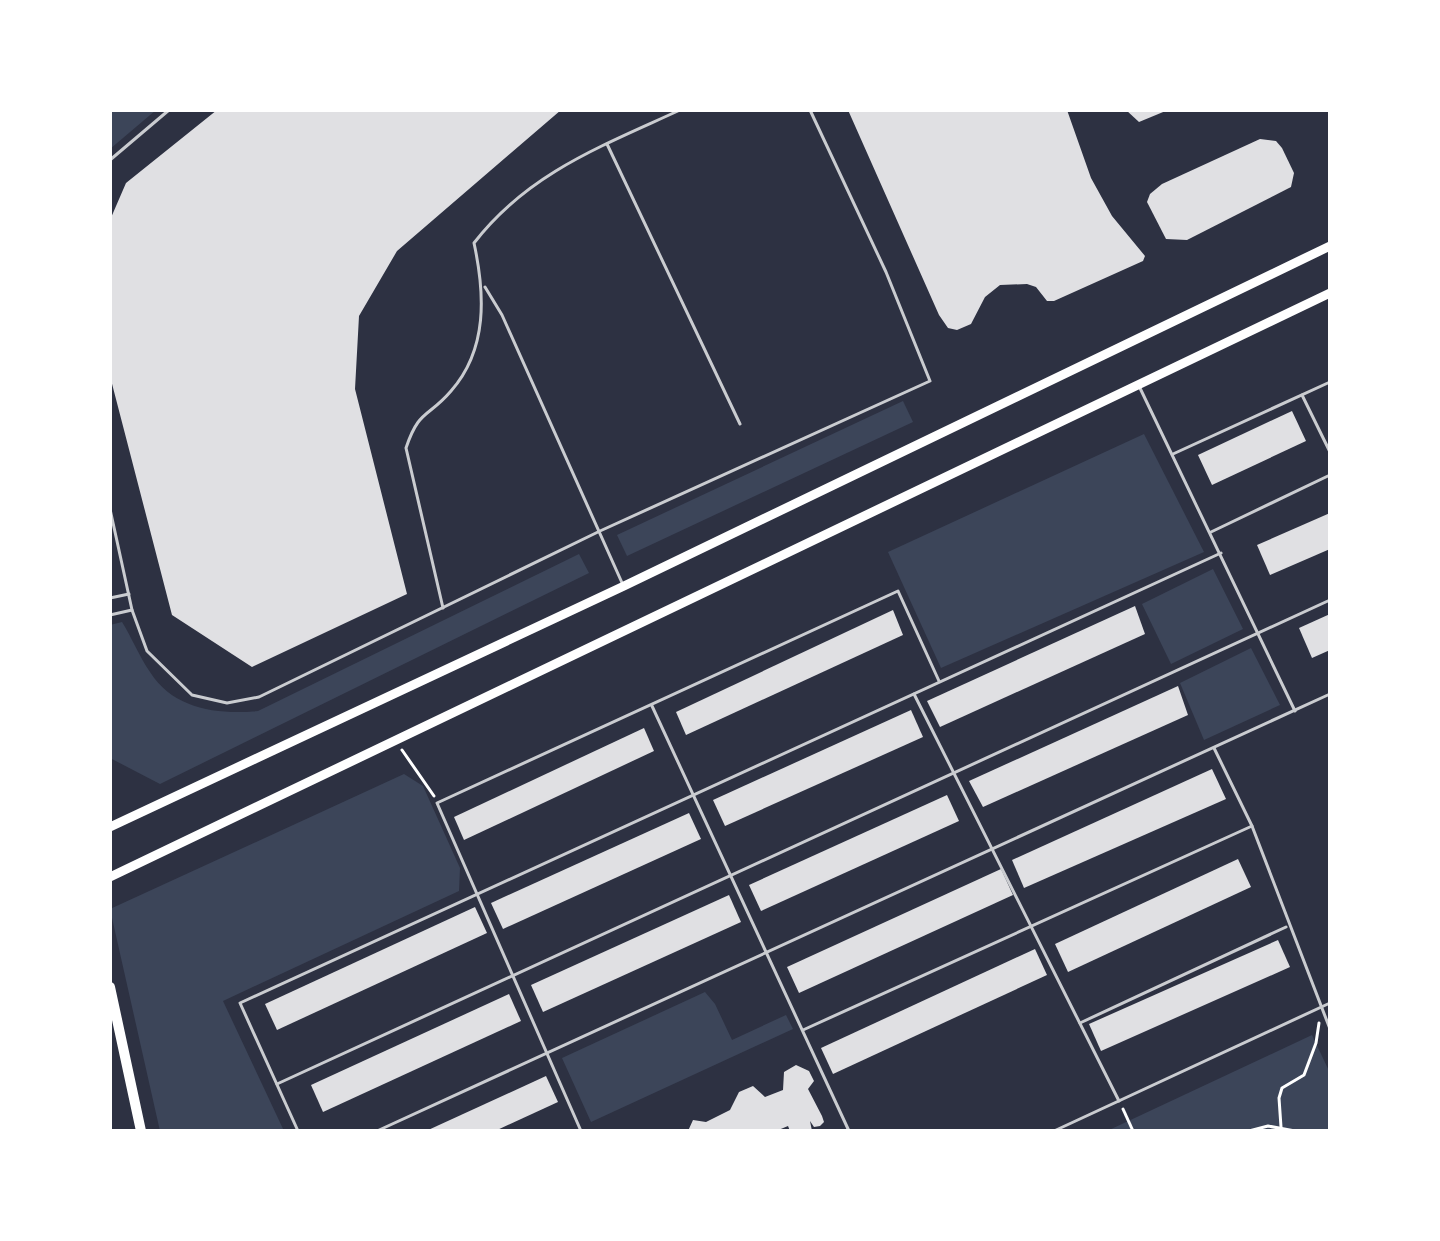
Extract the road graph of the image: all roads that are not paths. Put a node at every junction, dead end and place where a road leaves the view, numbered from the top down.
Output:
1 (169, 110) edge
2 (680, 110) edge
3 (810, 110) edge
4 (607, 144) junction
5 (110, 160) edge
6 (1330, 246) edge
7 (483, 284) junction
8 (1330, 293) edge
9 (1330, 382) edge
10 (1139, 385) junction
11 (1302, 395) junction
12 (740, 424) dead end
13 (1330, 452) edge
14 (1173, 454) junction
15 (1330, 475) edge
16 (110, 509) edge
17 (600, 531) junction
18 (1211, 532) junction
19 (1221, 553) junction
20 (624, 586) junction
21 (129, 594) junction
22 (110, 598) edge
23 (1330, 600) edge
24 (443, 608) junction
25 (132, 610) junction
26 (110, 615) edge
27 (1259, 633) junction
28 (940, 682) junction
29 (914, 694) junction
30 (1330, 694) edge
31 (652, 706) junction
32 (1295, 711) junction
33 (1214, 748) junction
34 (954, 774) junction
35 (694, 795) junction
36 (1252, 826) junction
37 (110, 827) edge
38 (992, 849) junction
39 (110, 877) edge
40 (731, 877) junction
41 (477, 895) junction
42 (1031, 926) junction
43 (1288, 926) junction
44 (767, 953) junction
45 (513, 977) junction
46 (110, 987) edge
47 (1330, 1003) edge
48 (1320, 1008) junction
49 (1080, 1023) junction
50 (1330, 1029) edge
51 (803, 1030) junction
52 (547, 1054) junction
53 (277, 1084) junction
54 (1119, 1101) junction
55 (141, 1131) edge
56 (298, 1131) edge
57 (377, 1131) edge
58 (581, 1131) edge
59 (849, 1131) edge
60 (1054, 1131) edge

1 - 5 lane
2 - 4 lane
3 - 17 lane
4 - 7 lane
4 - 12 lane
6 - 20 main road
7 - 17 lane
7 - 24 lane
8 - 10 main road
9 - 11 lane
10 - 14 lane
10 - 39 main road
11 - 13 lane
11 - 14 lane
14 - 18 lane
15 - 18 lane
16 - 21 lane
17 - 20 lane
17 - 24 lane
18 - 19 lane
19 - 27 lane
19 - 28 lane
20 - 37 main road
21 - 22 lane
21 - 25 lane
23 - 27 lane
24 - 25 lane
25 - 26 lane
27 - 32 lane
27 - 34 lane
28 - 29 lane
28 - 31 lane
29 - 34 lane
29 - 35 lane
30 - 32 lane
31 - 35 lane
31 - 41 lane
32 - 33 lane
33 - 36 lane
33 - 38 lane
34 - 38 lane
34 - 40 lane
35 - 40 lane
35 - 41 lane
36 - 42 lane
36 - 43 lane
38 - 42 lane
38 - 44 lane
40 - 44 lane
40 - 45 lane
41 - 45 lane
41 - 53 lane
42 - 49 lane
42 - 51 lane
43 - 48 lane
43 - 49 lane
44 - 51 lane
44 - 52 lane
45 - 52 lane
45 - 53 lane
46 - 55 highway
47 - 48 lane
48 - 50 lane
48 - 54 lane
49 - 54 lane
51 - 59 lane
52 - 57 lane
52 - 58 lane
53 - 56 lane
54 - 60 lane

